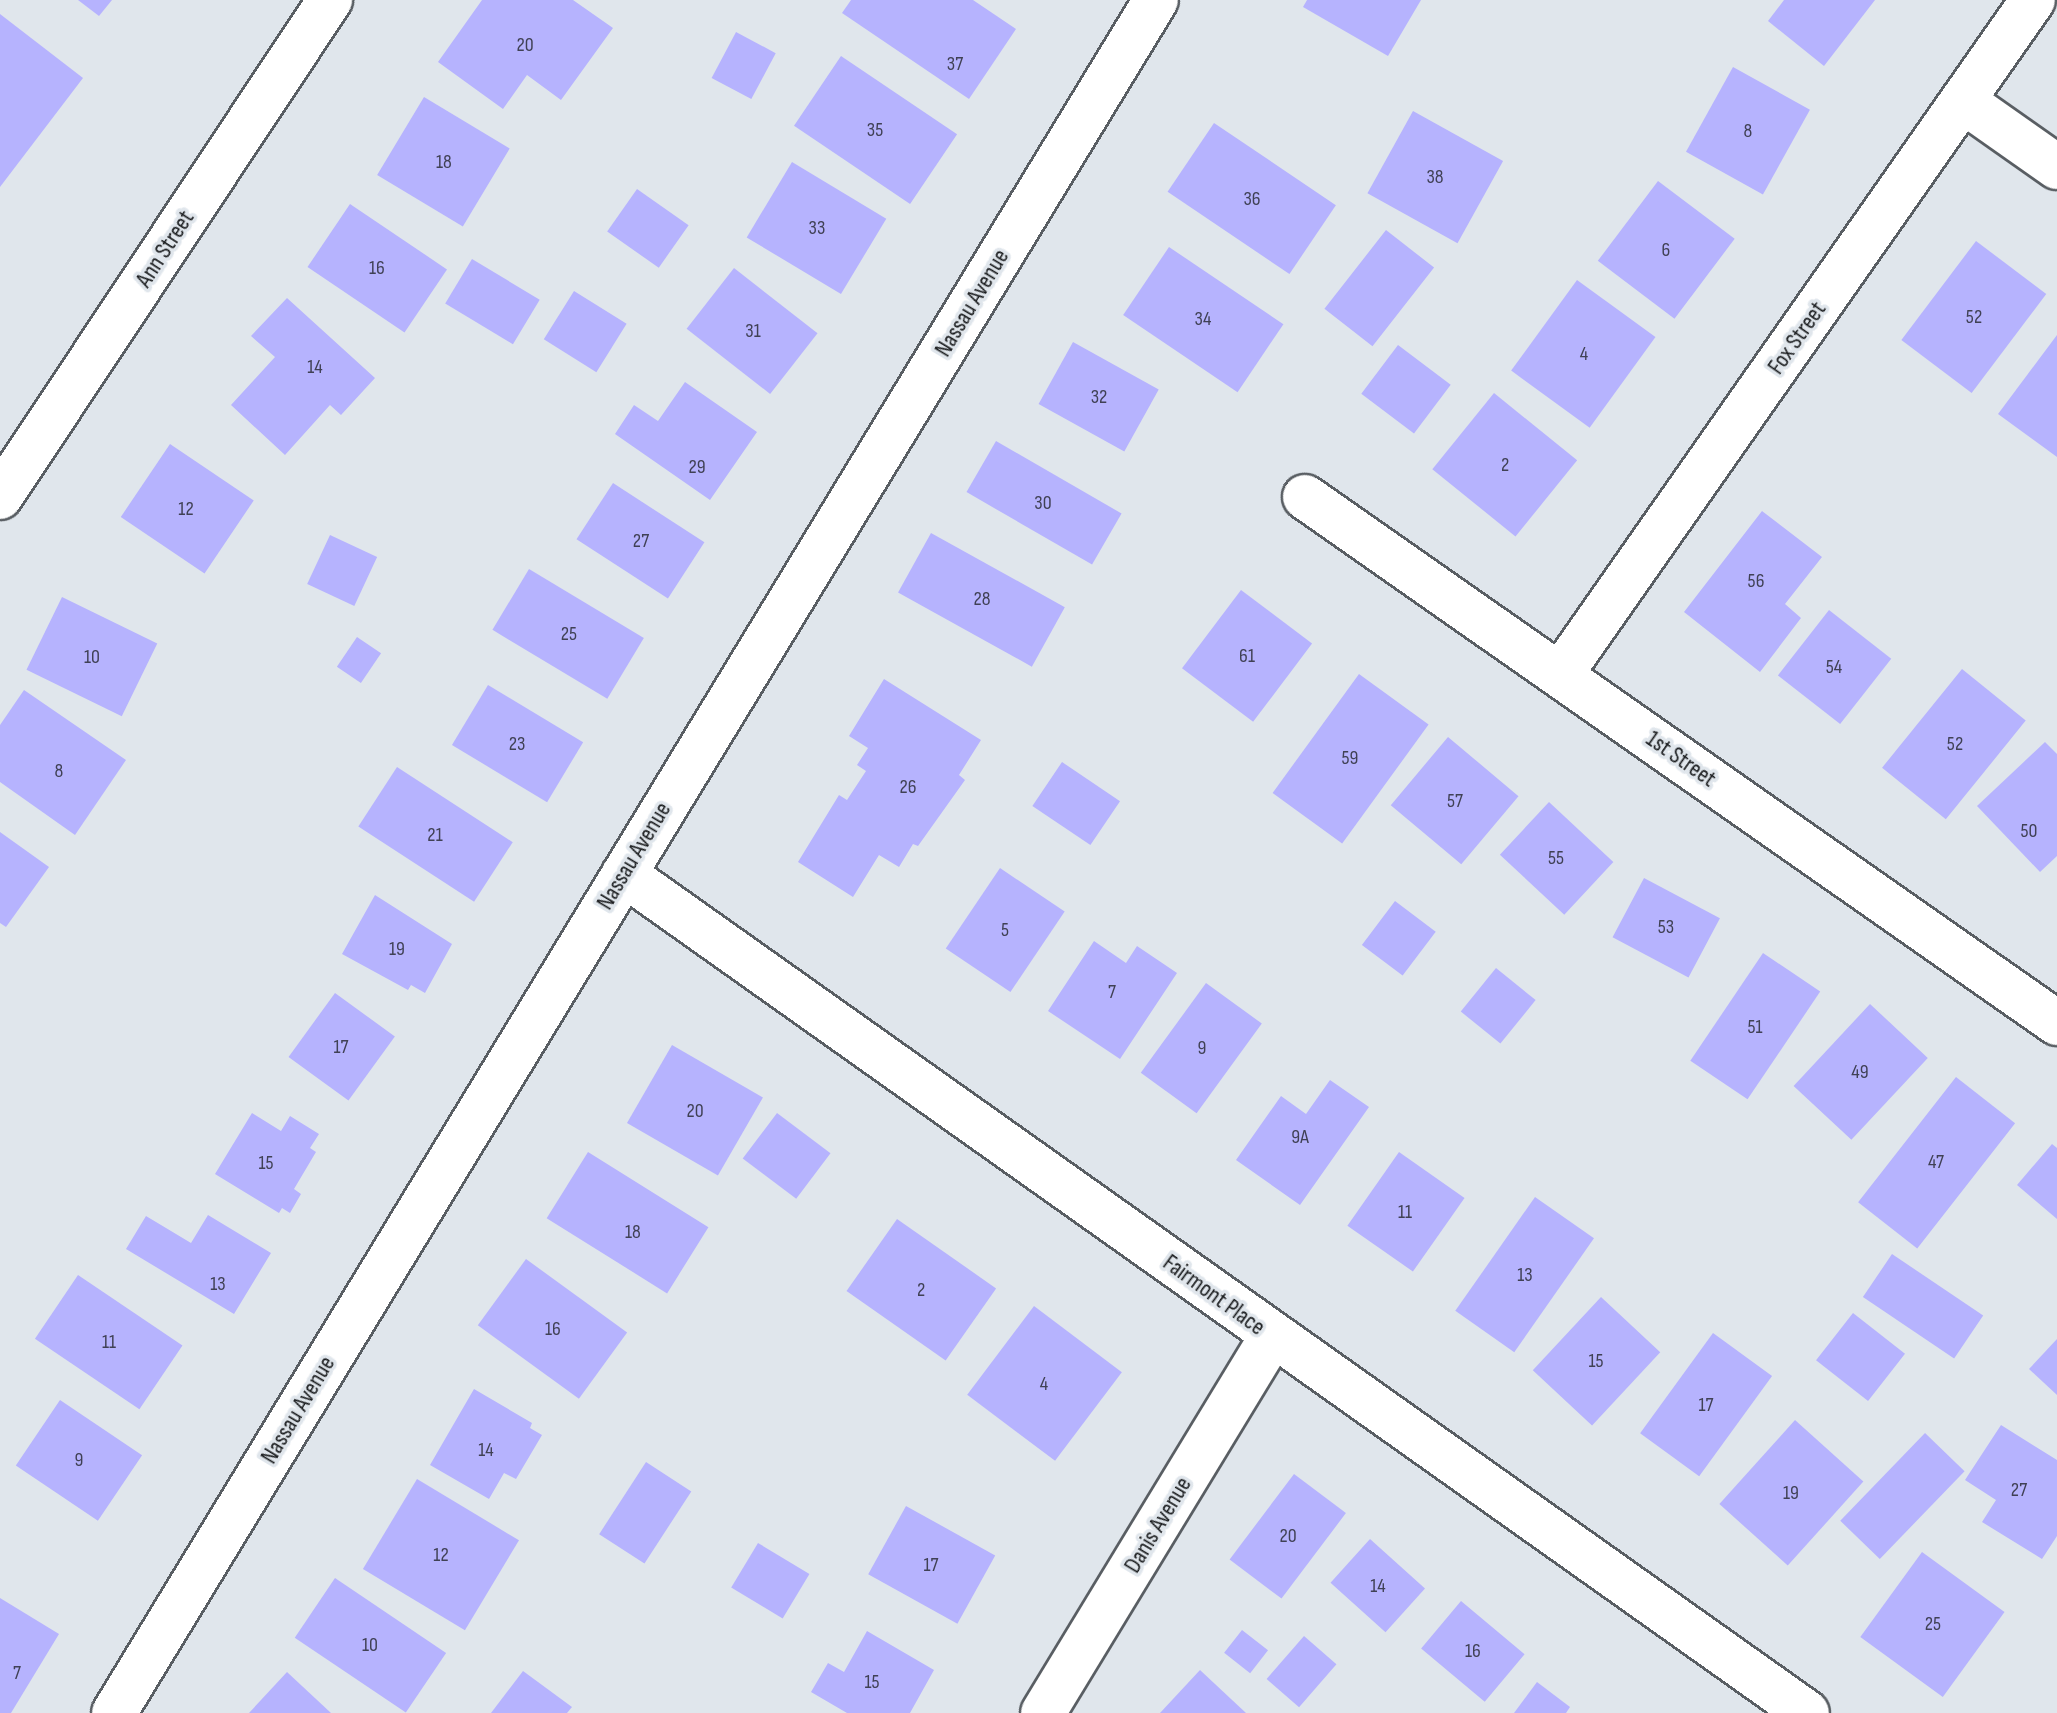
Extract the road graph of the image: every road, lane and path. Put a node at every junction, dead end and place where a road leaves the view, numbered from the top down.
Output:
1 (330, 0) edge
2 (1156, 0) edge
3 (2033, 0) edge
4 (1963, 101) junction
5 (2057, 167) edge
6 (0, 497) edge
7 (1305, 497) dead end
8 (1560, 675) junction
9 (624, 874) junction
10 (2057, 1023) edge
11 (1272, 1337) junction
12 (114, 1713) edge
13 (1043, 1713) edge
14 (1807, 1713) edge

1 - 6 street, Ann Street
2 - 9 street, Nassau Avenue
3 - 4 street, Fox Street
4 - 5 street
4 - 8 street, Fox Street
7 - 8 street, 1st Street
8 - 10 street, 1st Street
9 - 11 street, Fairmont Place
9 - 12 street, Nassau Avenue
11 - 13 street, Danis Avenue
11 - 14 street, Fairmont Place

